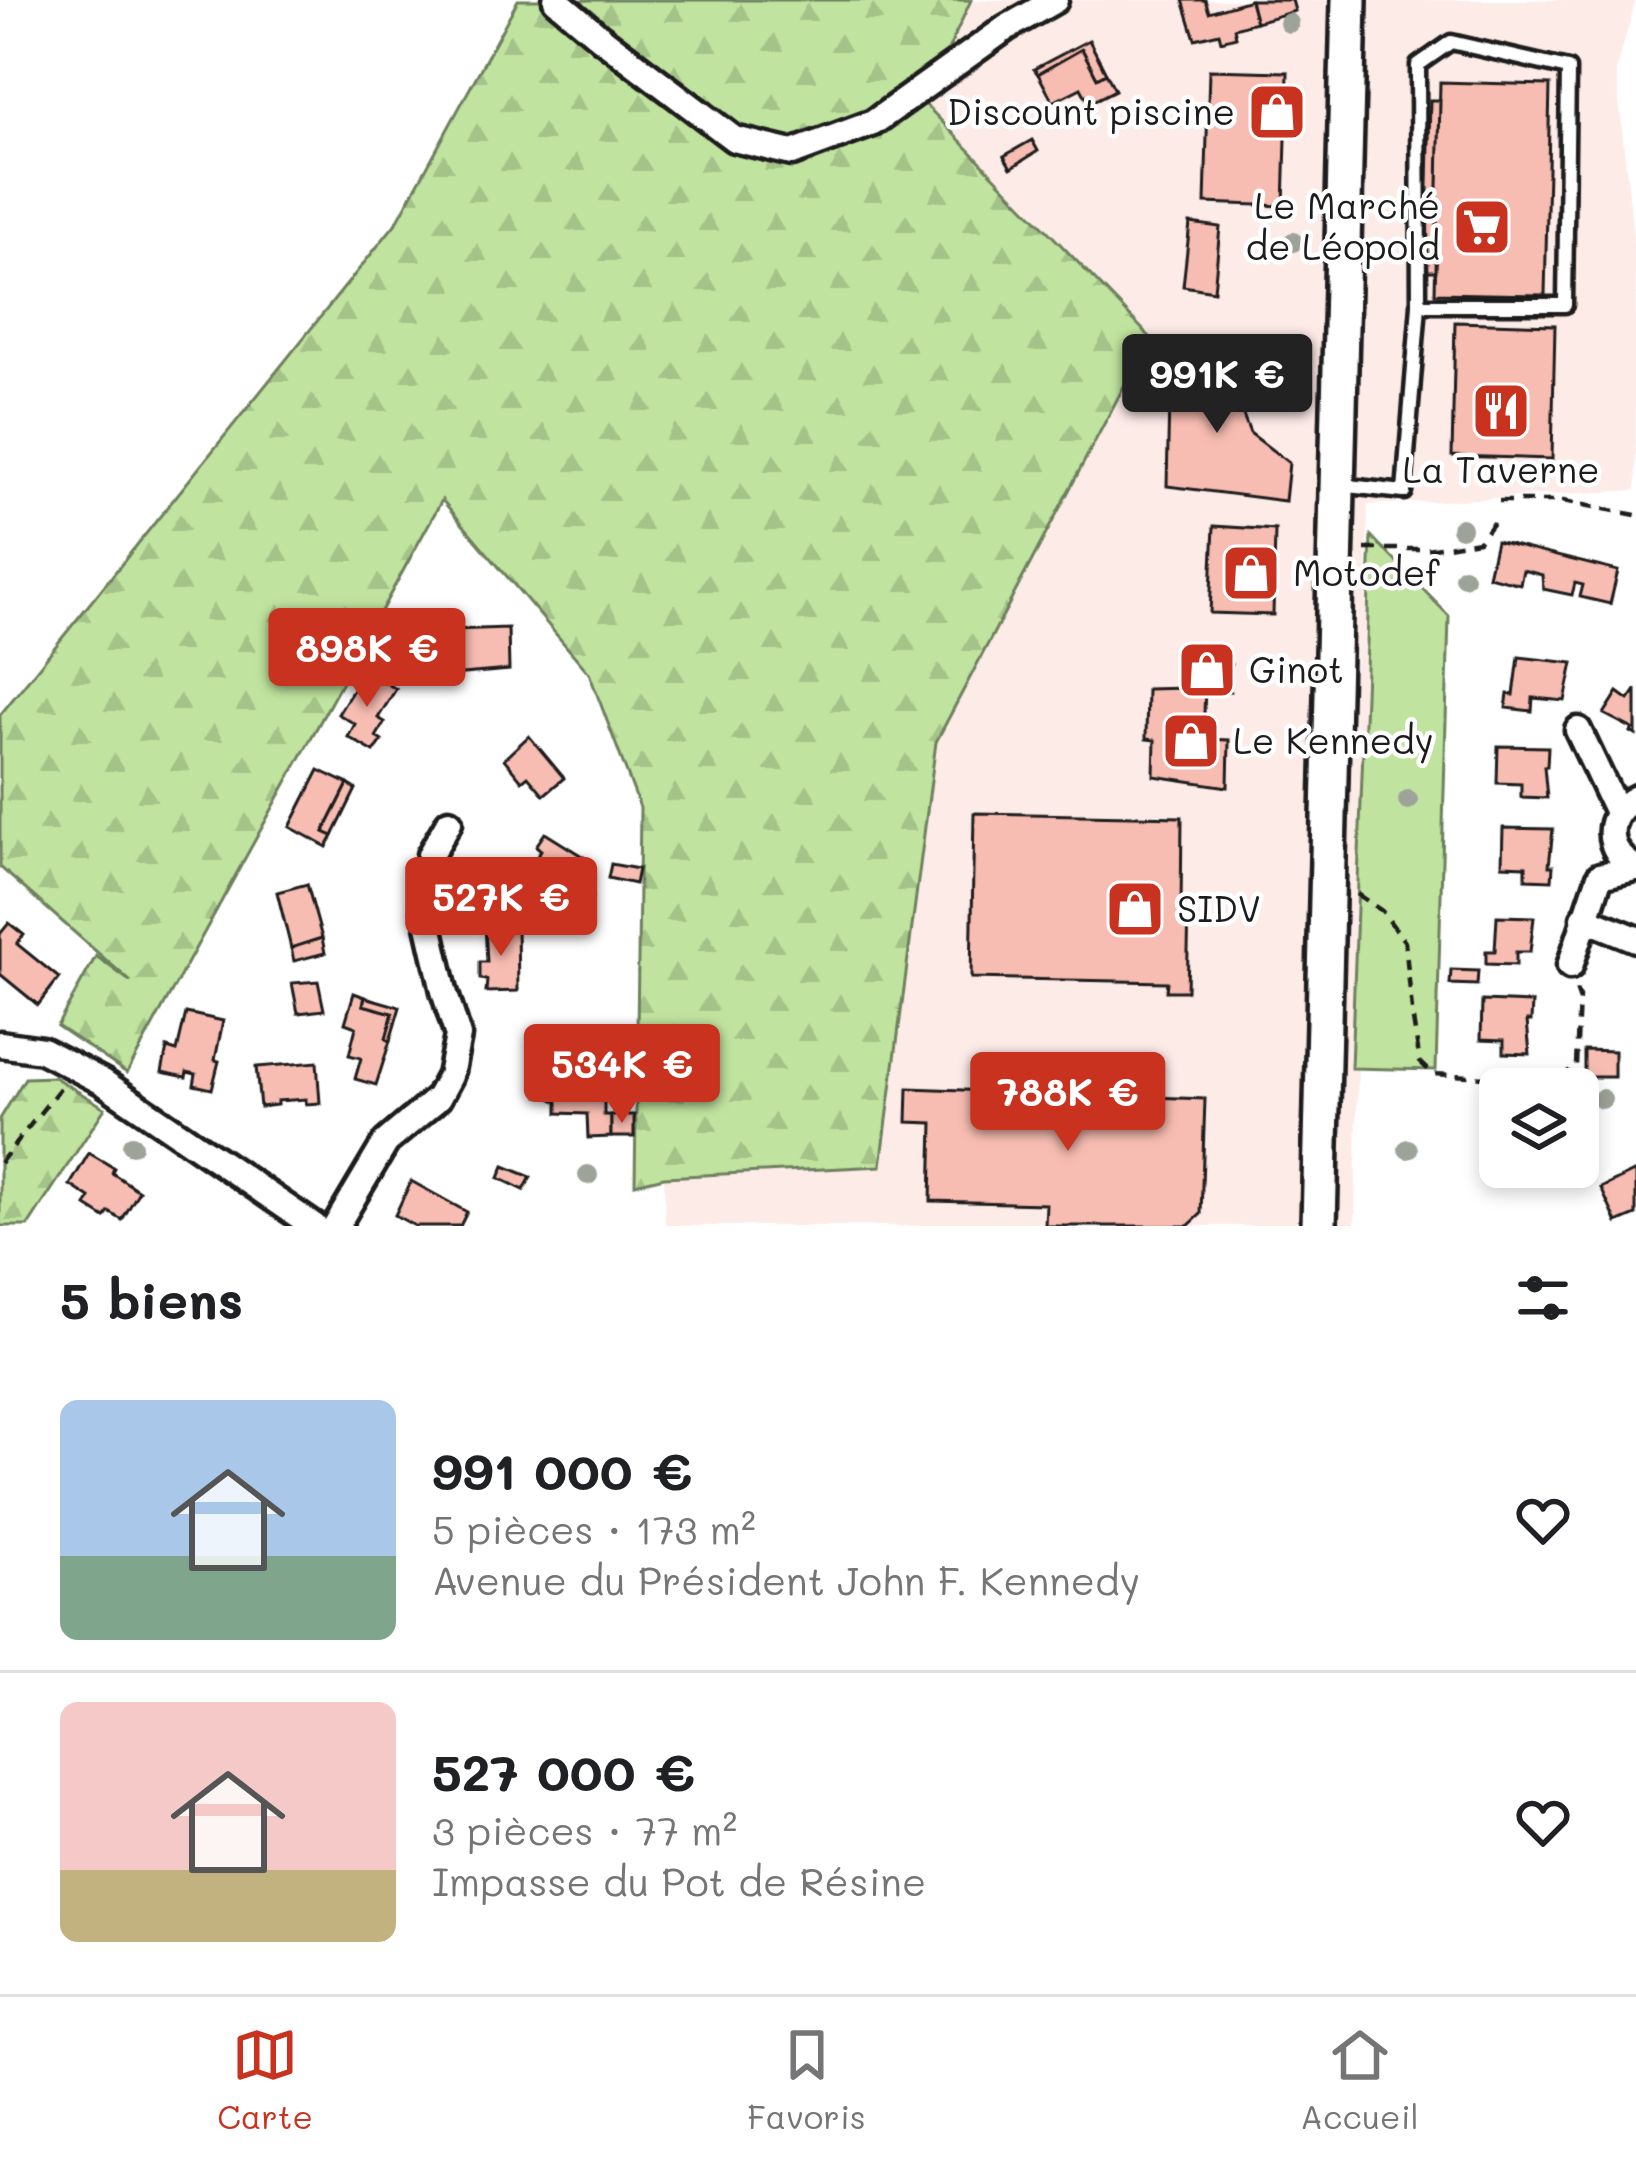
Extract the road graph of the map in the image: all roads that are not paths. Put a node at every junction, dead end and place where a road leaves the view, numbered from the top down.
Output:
1 (556, 0) edge
2 (1055, 0) edge
3 (1349, 0) edge
4 (1419, 305) junction
5 (1338, 485) junction
6 (1578, 730) dead end
7 (1626, 805) edge
8 (449, 822) dead end
9 (1636, 868) edge
10 (1584, 918) junction
11 (1636, 938) edge
12 (1570, 966) road end
13 (0, 1044) edge
14 (314, 1226) edge
15 (336, 1226) edge
16 (1319, 1226) edge

1 - 2 street
3 - 5 main road
4 - 4 lane
4 - 5 lane
5 - 16 main road
6 - 7 street
7 - 9 street
8 - 15 street
9 - 10 street
10 - 11 street
10 - 12 street
13 - 14 street

